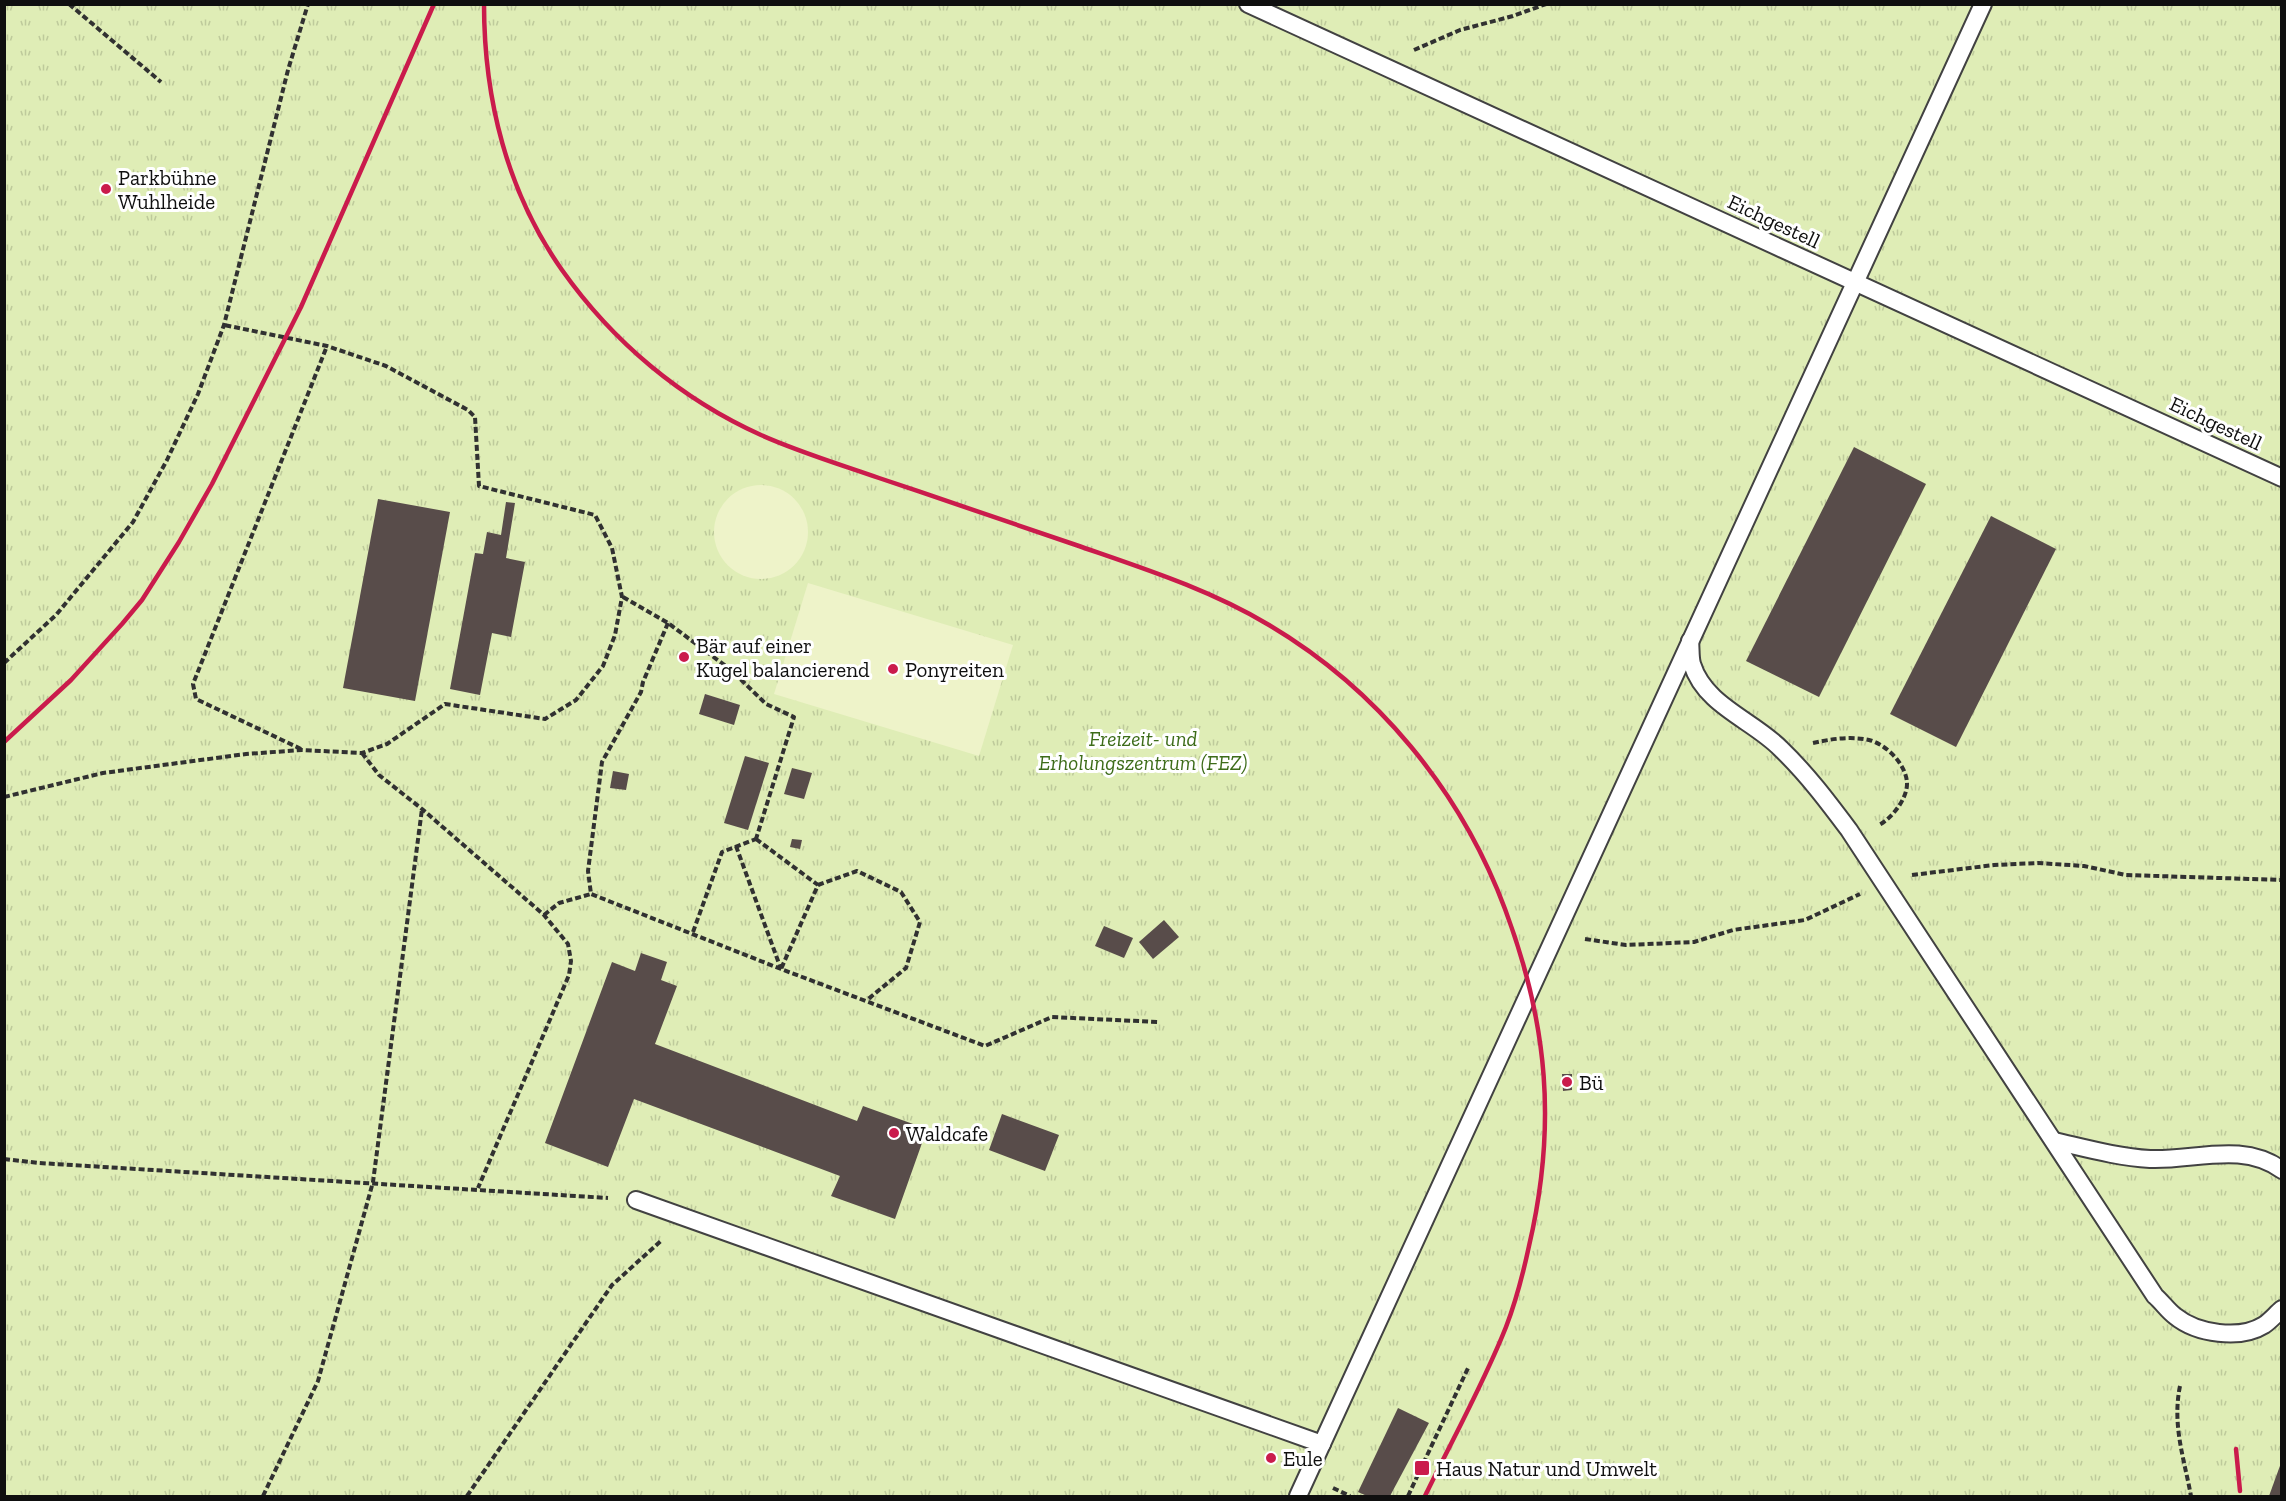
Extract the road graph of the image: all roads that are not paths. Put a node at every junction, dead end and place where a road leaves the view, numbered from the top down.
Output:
1 (1248, 4) edge
2 (1983, 4) edge
3 (1857, 283) junction
4 (2282, 478) edge
5 (1690, 640) junction
6 (2054, 1141) junction
7 (2282, 1170) edge
8 (636, 1200) road end
9 (2282, 1309) edge
10 (1322, 1444) junction
11 (1298, 1497) edge

1 - 3 lane, Eichgestell
2 - 3 lane
3 - 4 lane, Eichgestell
3 - 5 lane
5 - 6 lane
5 - 10 lane
6 - 7 lane
6 - 9 lane
8 - 10 lane
10 - 11 lane

